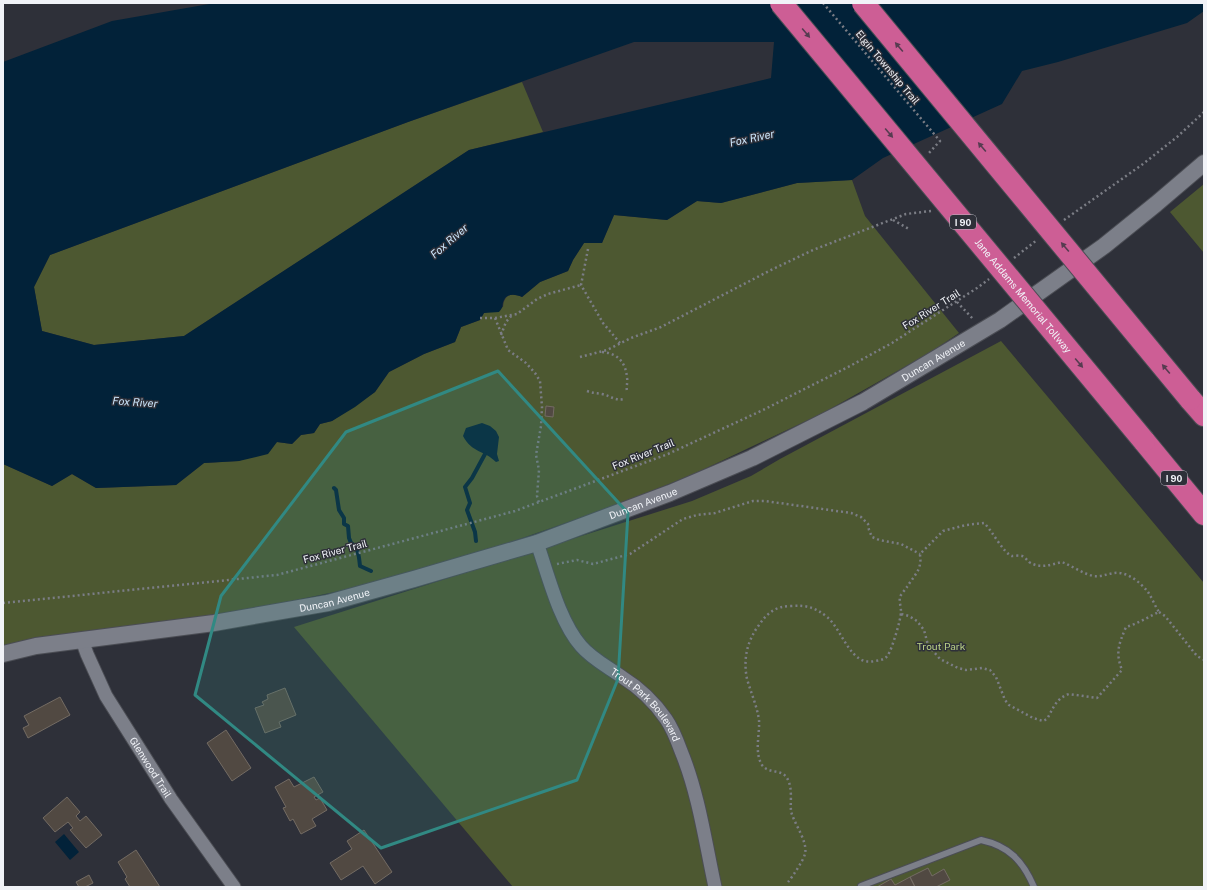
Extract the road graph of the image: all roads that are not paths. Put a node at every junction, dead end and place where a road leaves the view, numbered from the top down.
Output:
1 (781, 3) edge
2 (863, 3) edge
3 (1204, 163) edge
4 (1197, 407) edge
5 (1204, 514) edge
6 (537, 543) junction
7 (82, 640) junction
8 (3, 654) edge
9 (861, 886) dead end
10 (234, 887) edge
11 (715, 887) edge
12 (1034, 887) edge

1 -> 5 highway, Jane Addams Memorial Tollway / I 90, bridge
4 -> 2 highway, bridge
3 - 6 street, Duncan Avenue
6 - 7 street, Duncan Avenue
6 - 11 street, Trout Park Boulevard
7 - 8 street, Duncan Avenue
7 - 10 street, Glenwood Trail
9 - 12 lane

